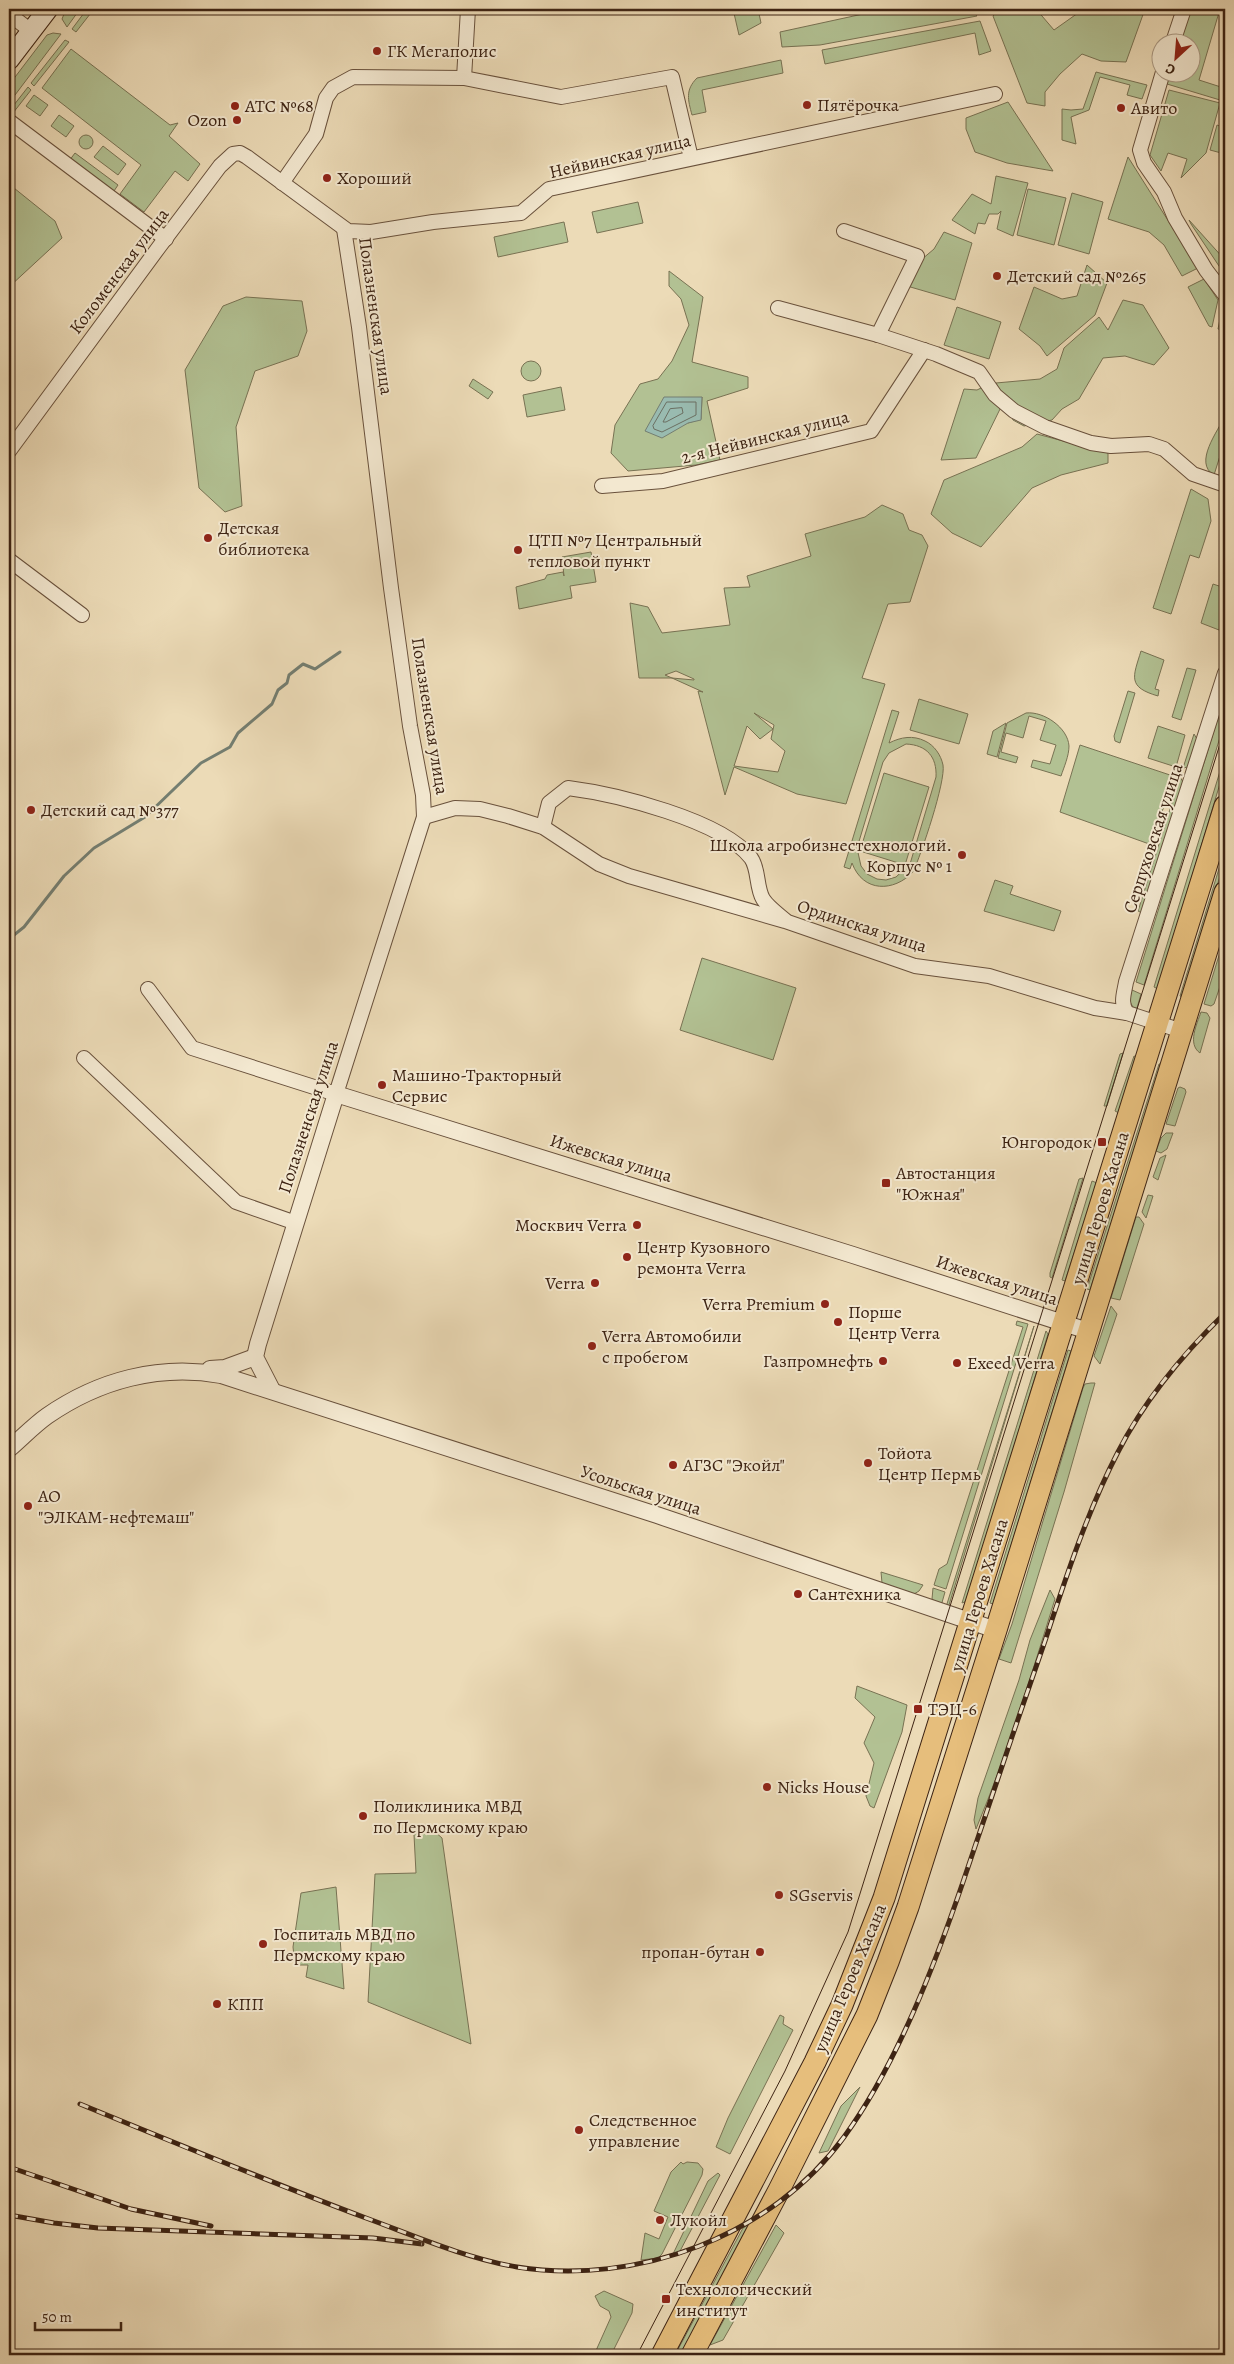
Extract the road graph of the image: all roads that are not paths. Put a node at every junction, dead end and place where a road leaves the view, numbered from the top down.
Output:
1 (48, 9) edge
2 (468, 9) edge
3 (1184, 9) edge
4 (9, 14) edge
5 (31, 30) junction
6 (1176, 32) edge
7 (9, 60) edge
8 (464, 78) junction
9 (1160, 82) edge
10 (995, 94) dead end
11 (9, 120) edge
12 (691, 158) junction
13 (277, 179) junction
14 (344, 229) junction
15 (844, 231) dead end
16 (166, 239) junction
17 (1225, 295) edge
18 (778, 308) dead end
19 (878, 335) junction
20 (924, 350) junction
21 (9, 451) edge
22 (1225, 485) edge
23 (602, 486) dead end
24 (9, 560) edge
25 (82, 615) dead end
26 (1225, 673) edge
27 (1225, 806) edge
28 (424, 817) junction
29 (543, 827) junction
30 (1225, 892) edge
31 (785, 921) junction
32 (148, 988) dead end
33 (1128, 1013) junction
34 (1158, 1023) junction
35 (1182, 1031) junction
36 (84, 1058) dead end
37 (336, 1094) junction
38 (296, 1224) junction
39 (1064, 1323) junction
40 (1088, 1331) junction
41 (255, 1357) junction
42 (193, 1370) junction
43 (272, 1390) junction
44 (9, 1449) edge
45 (970, 1622) junction
46 (996, 1630) junction
47 (662, 2355) edge
48 (692, 2355) edge

1 - 5 main road
2 - 8 street
3 - 6 street
4 - 5 street
5 - 7 main road
8 - 12 street
8 - 13 street
9 - 17 street
10 - 12 street, Нейвинская улица
11 - 16 street
12 - 14 street, Нейвинская улица
13 - 14 street
13 - 16 street, Коломенская улица
14 - 28 street, Полазненская улица
15 - 19 street
16 - 21 street, Коломенская улица
18 - 19 street
19 - 20 street
20 - 22 street
20 - 23 street, 2-я Нейвинская улица
24 - 25 street
26 - 33 street, Серпуховская улица
27 - 34 main road, улица Героев Хасана
28 - 29 street
28 - 37 street, Полазненская улица
29 - 31 street
29 - 31 street, Ординская улица
30 - 35 main road, улица Героев Хасана
31 - 33 street, Ординская улица
32 - 37 street, Ижевская улица
33 - 34 street, Ординская улица
34 - 35 street, Ординская улица
34 - 39 main road, улица Героев Хасана
35 - 40 main road, улица Героев Хасана
36 - 38 street, Полазненская улица
37 - 38 street, Полазненская улица
37 - 39 street, Ижевская улица
38 - 41 street, Полазненская улица
39 - 40 street, Ижевская улица
39 - 45 main road, улица Героев Хасана
40 - 46 main road, улица Героев Хасана
41 - 42 street
41 - 43 street
42 - 43 street
42 - 44 street
43 - 45 street, Усольская улица
45 - 46 street, Усольская улица
45 - 47 main road, улица Героев Хасана
46 - 48 main road, улица Героев Хасана

